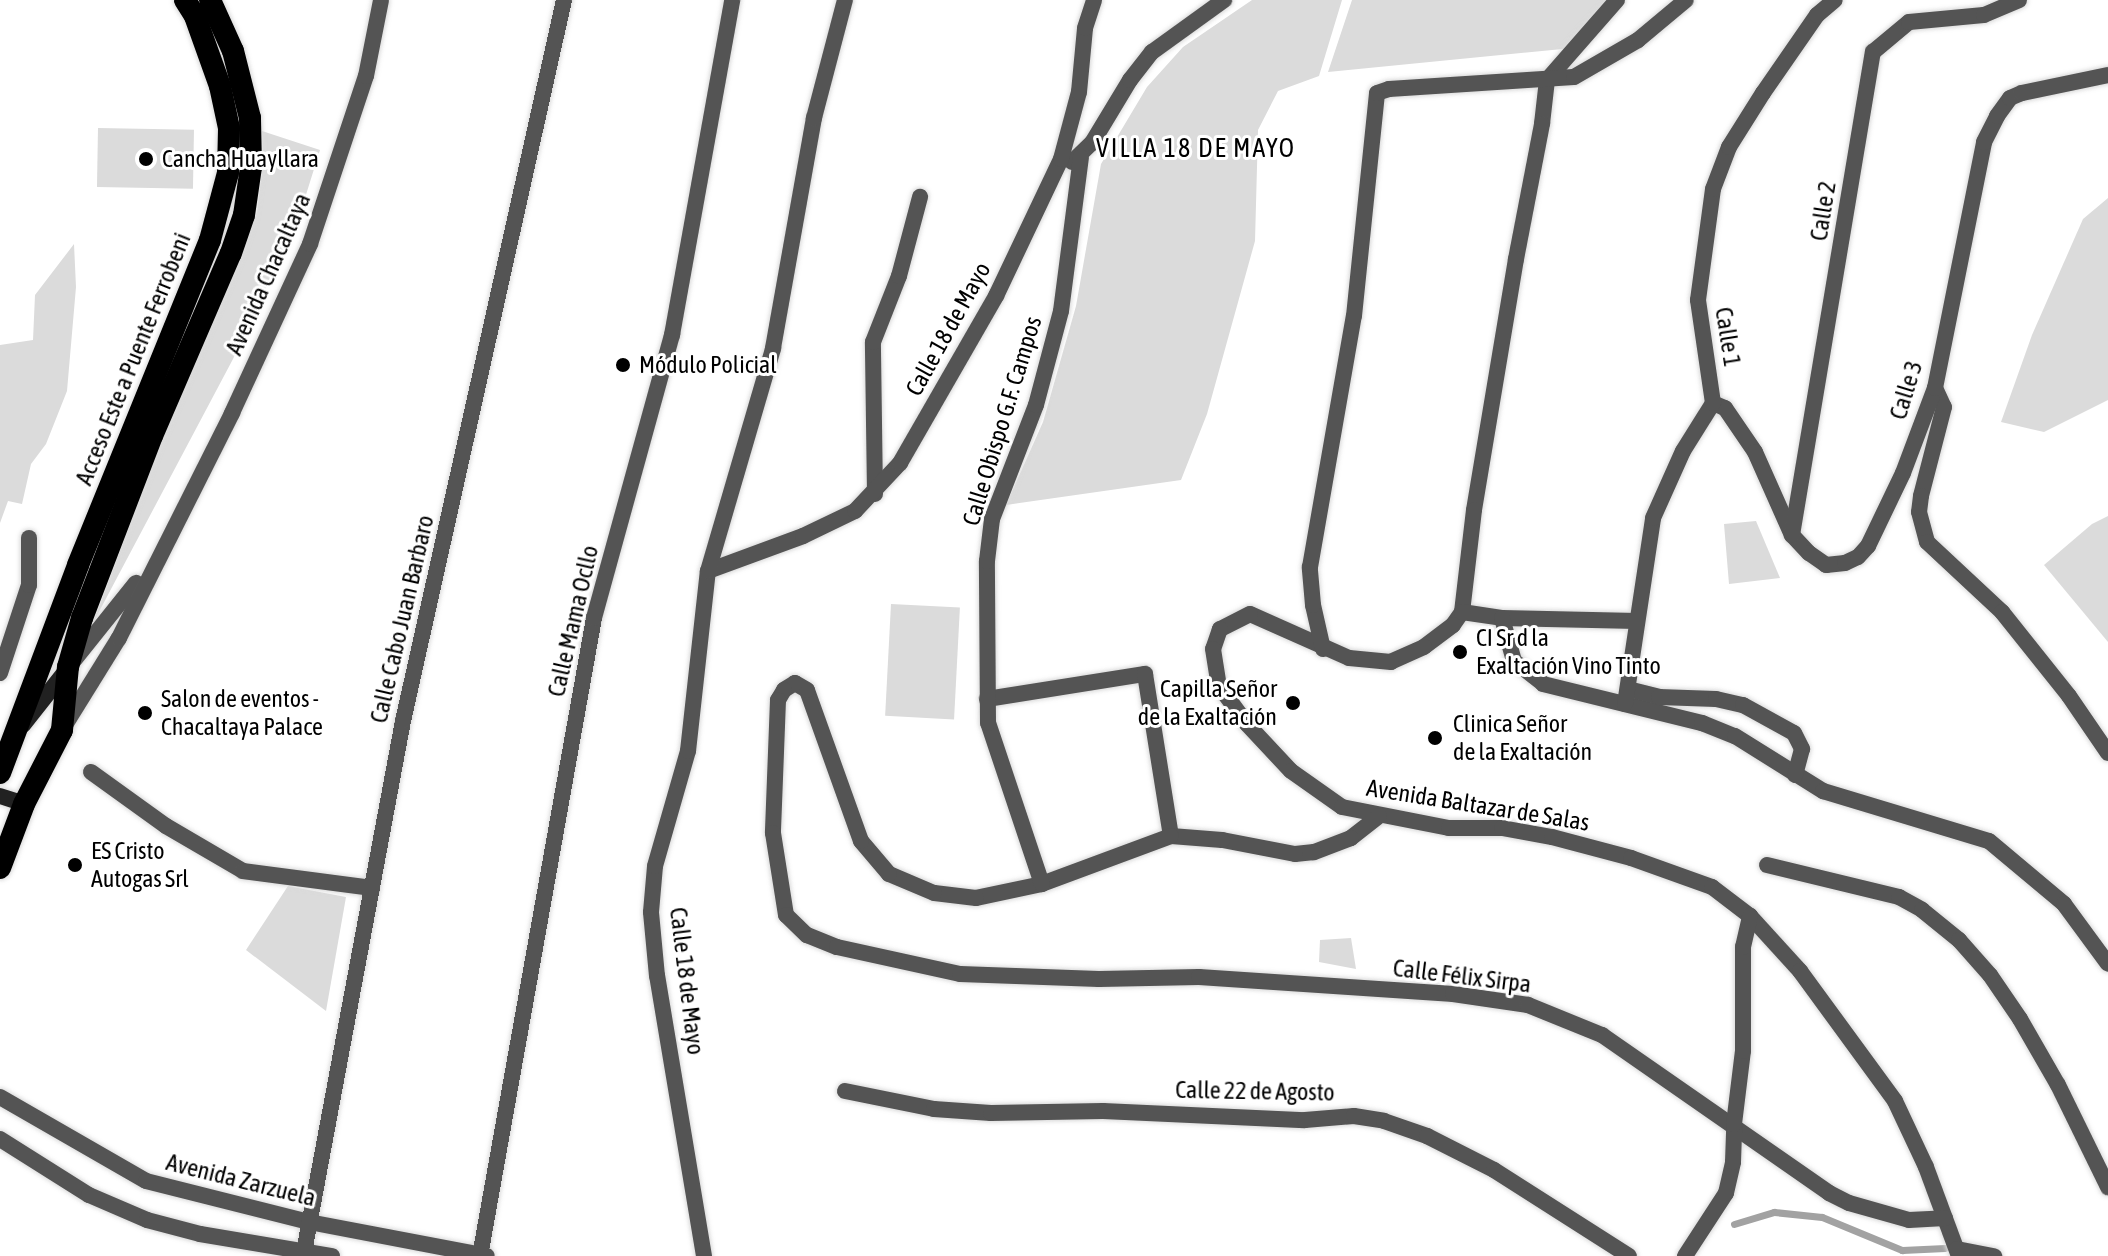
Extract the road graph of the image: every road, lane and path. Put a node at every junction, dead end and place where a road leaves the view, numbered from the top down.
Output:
1 (185, 0) edge
2 (210, 0) edge
3 (381, 0) edge
4 (564, 0) edge
5 (732, 0) edge
6 (845, 0) edge
7 (1094, 0) edge
8 (1224, 0) edge
9 (1686, 0) edge
10 (1835, 0) edge
11 (2019, 0) edge
12 (1613, 4) edge
13 (2108, 75) edge
14 (1547, 80) junction
15 (1081, 157) junction
16 (1061, 159) junction
17 (920, 197) dead end
18 (1935, 388) junction
19 (1713, 403) junction
20 (875, 494) junction
21 (1792, 535) junction
22 (29, 538) dead end
23 (159, 552) junction
24 (708, 571) junction
25 (1462, 612) junction
26 (1502, 618) junction
27 (1637, 621) junction
28 (1323, 649) junction
29 (68, 667) junction
30 (0, 673) edge
31 (1627, 697) junction
32 (987, 699) junction
33 (62, 730) junction
34 (18, 732) junction
35 (0, 749) edge
36 (2108, 753) edge
37 (91, 772) dead end
38 (0, 773) edge
39 (1795, 775) junction
40 (0, 796) edge
41 (24, 804) junction
42 (1379, 816) junction
43 (1171, 836) junction
44 (1767, 865) dead end
45 (0, 868) edge
46 (1042, 884) junction
47 (372, 888) junction
48 (1750, 916) junction
49 (2108, 964) edge
50 (845, 1091) dead end
51 (0, 1097) edge
52 (1734, 1124) junction
53 (0, 1139) edge
54 (2108, 1187) edge
55 (1945, 1218) junction
56 (309, 1222) junction
57 (304, 1252) junction
58 (1958, 1253) edge
59 (483, 1255) edge
60 (332, 1256) edge
61 (704, 1256) edge
62 (1629, 1256) edge
63 (1685, 1256) edge
64 (1994, 1256) edge

1 - 34 highway, Acceso Este a Puente Ferrobeni
2 - 29 highway, Acceso Este a Puente Ferrobeni
3 - 23 street, Avenida Chacaltaya
4 - 47 street, Calle Cabo Juan Barbaro
5 - 59 street, Calle Mama Ocllo
6 - 24 street, Calle 18 de Mayo
7 - 16 street, Calle 18 de Mayo
8 - 15 street
9 - 14 street
10 - 19 street, Calle 1
11 - 21 street, Calle 2
12 - 14 street
13 - 18 street, Calle 3
14 - 25 street
14 - 28 street
15 - 16 street
15 - 32 street, Calle Obispo G.F. Campos
16 - 20 street, Calle 18 de Mayo
17 - 20 street
18 - 21 street, Calle 3
18 - 36 street
19 - 21 street, Calle 3
19 - 27 street, Calle 1
20 - 24 street, Calle 18 de Mayo
22 - 30 street
23 - 29 street, Avenida Chacaltaya
23 - 33 street, Avenida Chacaltaya
24 - 61 street, Calle 18 de Mayo
25 - 26 street
25 - 28 street, Avenida Baltazar de Salas
26 - 27 street
26 - 31 street
27 - 31 street, Calle 1
28 - 42 street, Avenida Baltazar de Salas
29 - 33 highway, Acceso Este a Puente Ferrobeni
29 - 34 main road, Avenida Chacaltaya
31 - 39 street
31 - 39 street
32 - 43 street
32 - 46 street, Calle Obispo G.F. Campos
33 - 41 highway
34 - 35 main road, Avenida Chacaltaya
34 - 38 highway, Acceso Este a Puente Ferrobeni
37 - 47 street
39 - 49 street
40 - 41 main road
41 - 45 highway
42 - 43 street
42 - 48 street, Avenida Baltazar de Salas
43 - 46 street
44 - 54 street
46 - 52 street, Calle Félix Sirpa
47 - 56 street, Calle Cabo Juan Barbaro
48 - 52 street
48 - 55 street, Avenida Baltazar de Salas
50 - 62 street, Calle 22 de Agosto
51 - 56 street, Avenida Zarzuela
52 - 55 street, Calle Félix Sirpa
52 - 63 street
53 - 57 street
55 - 58 street, Avenida Baltazar de Salas
56 - 57 street, Calle Cabo Juan Barbaro
56 - 59 street, Avenida Zarzuela
57 - 60 street
58 - 64 street

